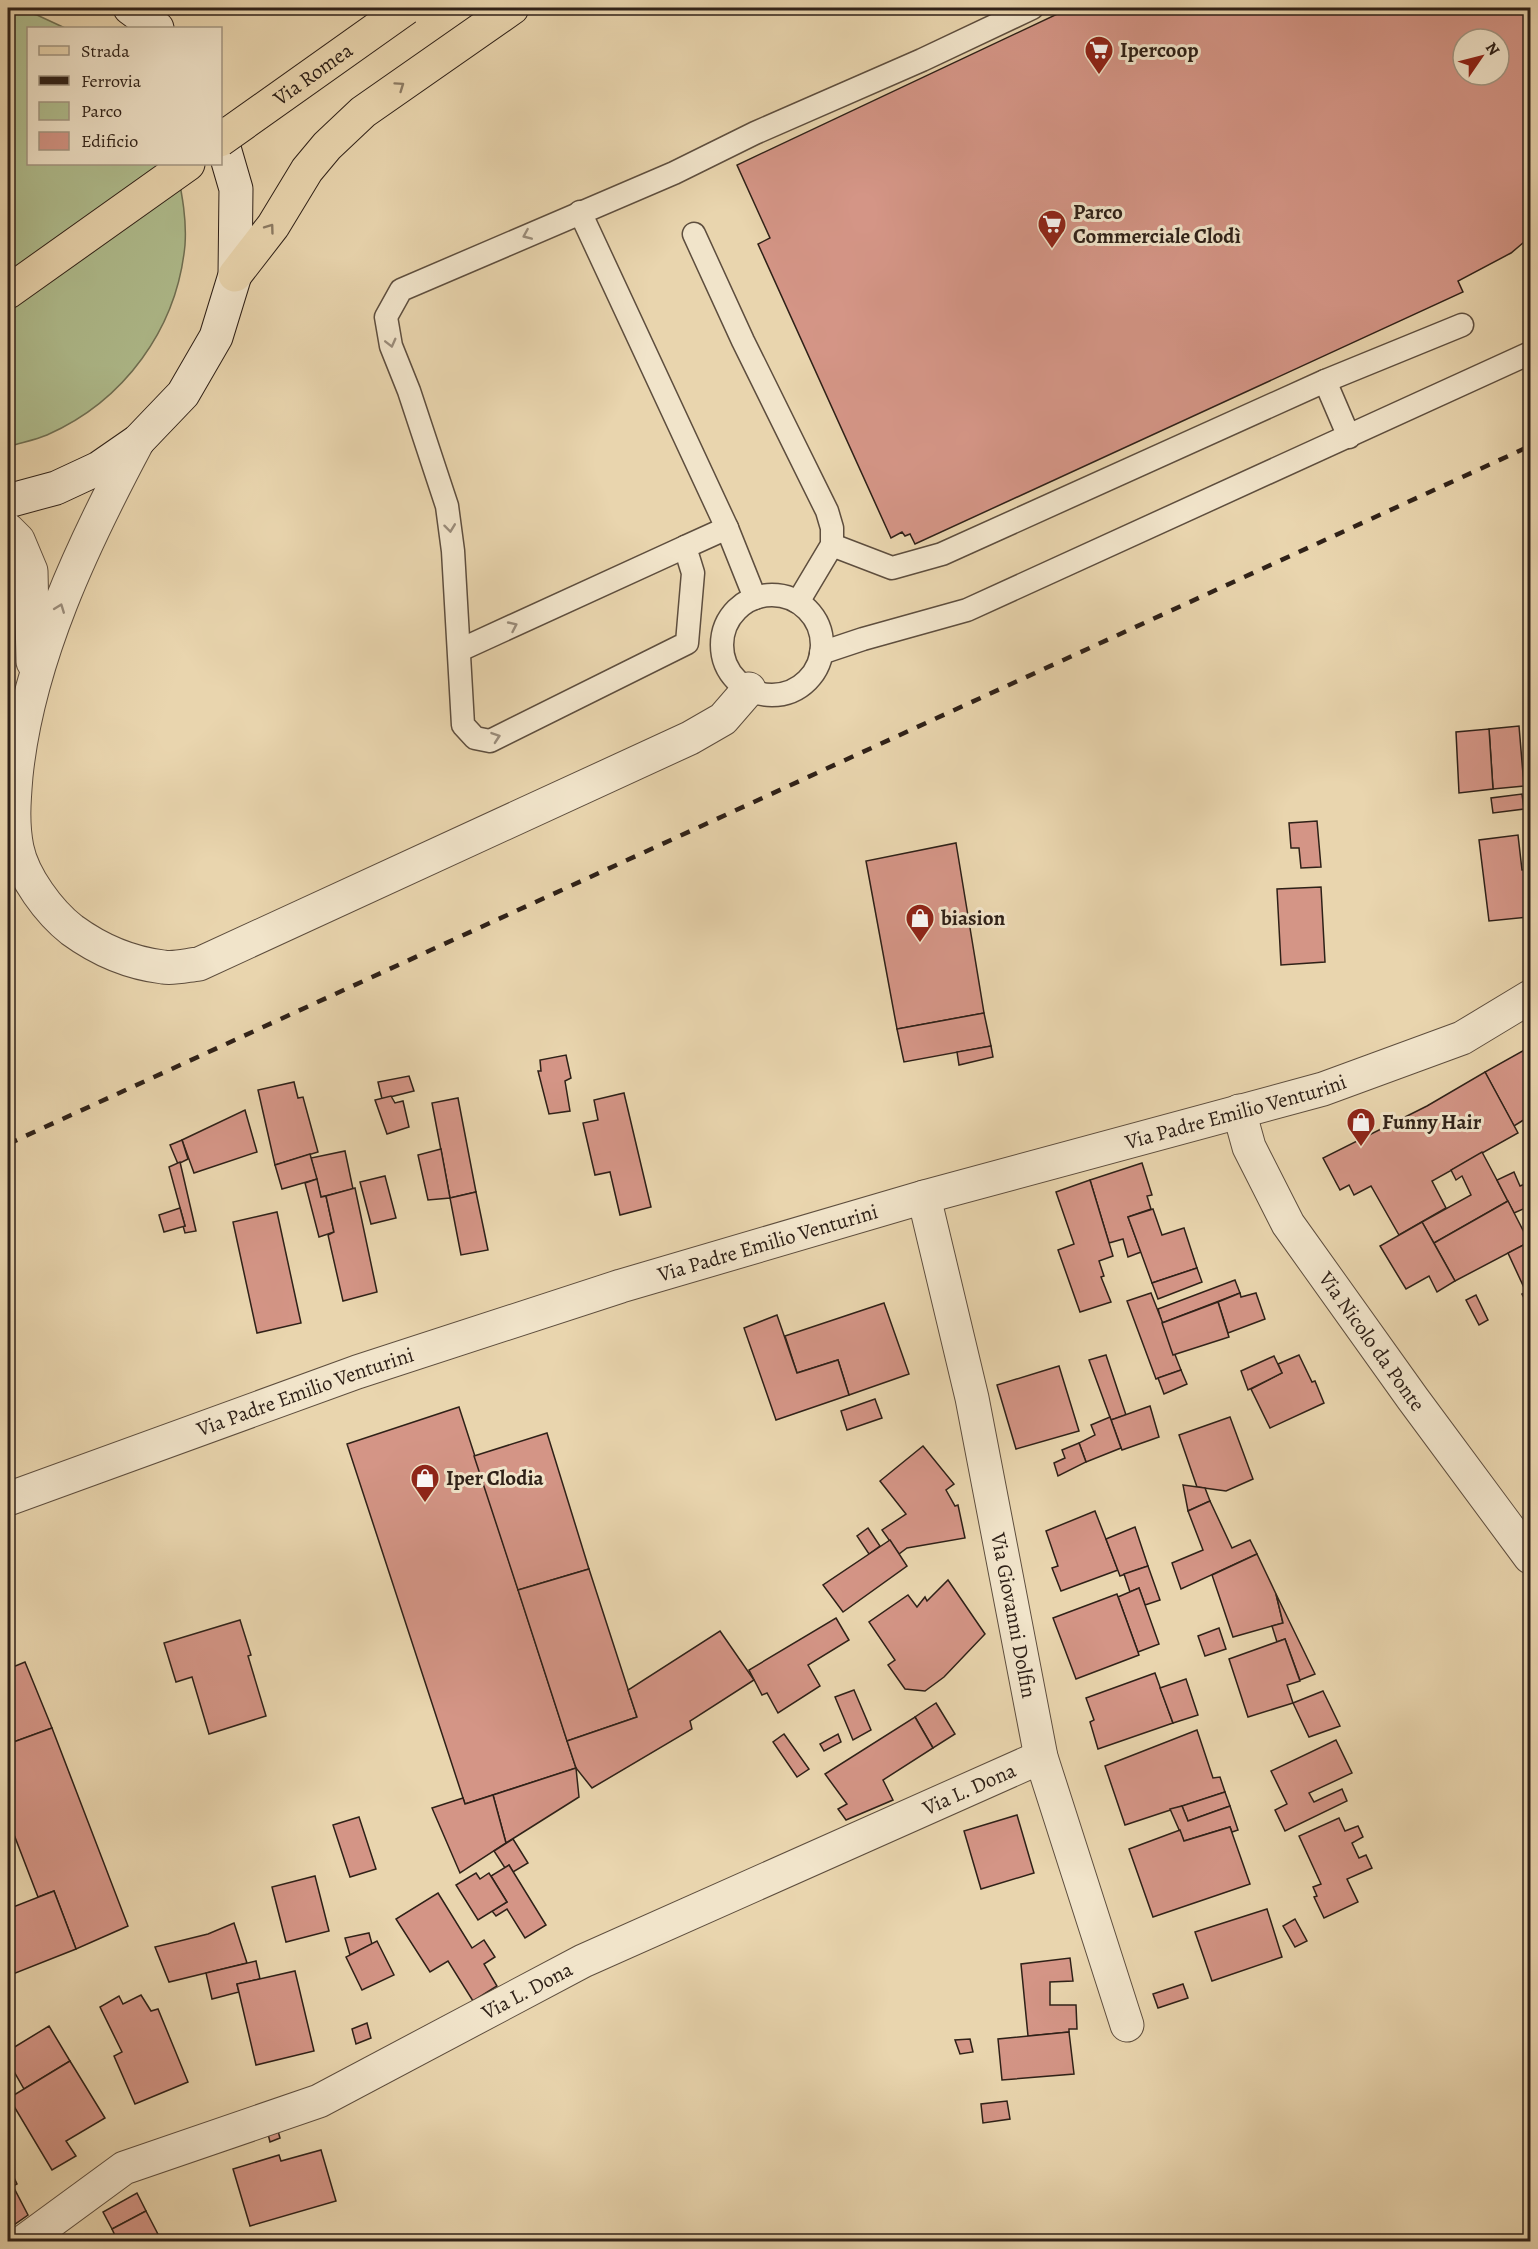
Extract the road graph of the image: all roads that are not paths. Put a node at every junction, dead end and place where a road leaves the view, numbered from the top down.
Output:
1 (130, 8) edge
2 (406, 8) edge
3 (512, 8) edge
4 (1032, 8) edge
5 (156, 27) edge
6 (222, 139) edge
7 (222, 141) edge
8 (187, 165) edge
9 (580, 212) junction
10 (694, 234) dead end
11 (235, 275) junction
12 (8, 292) edge
13 (1462, 325) dead end
14 (1530, 353) edge
15 (1325, 381) junction
16 (1349, 437) junction
17 (138, 441) junction
18 (8, 501) edge
19 (727, 528) junction
20 (8, 530) edge
21 (832, 545) junction
22 (685, 547) junction
23 (755, 598) junction
24 (798, 602) junction
25 (460, 650) junction
26 (821, 653) junction
27 (33, 682) junction
28 (748, 689) junction
29 (13, 755) edge
30 (1530, 998) edge
31 (1239, 1111) junction
32 (924, 1197) junction
33 (8, 1499) edge
34 (1530, 1557) edge
35 (1041, 1757) junction
36 (1127, 2025) dead end
37 (23, 2241) edge

1 - 5 street
2 - 6 main road, Via Romea, bridge
11 -> 3 main road
4 - 9 lane
7 - 11 street
8 - 12 main road
9 - 19 lane
9 -> 25 lane
10 - 21 lane
11 - 17 street
13 - 15 lane
14 - 16 lane
15 - 16 lane
15 - 21 lane
16 - 26 lane
17 - 18 street
27 -> 17 street
19 - 22 lane
19 - 23 lane
20 - 27 street
21 - 24 lane
25 -> 22 lane
25 -> 22 lane
23 - 24 lane
23 - 28 lane
24 - 26 lane
26 - 28 lane
27 - 29 street
28 - 29 street
30 - 31 street, Via Padre Emilio Venturini
31 - 32 street, Via Padre Emilio Venturini
31 - 34 street, Via Nicolo da Ponte
32 - 33 street, Via Padre Emilio Venturini
32 - 35 street, Via Giovanni Dolfin
35 - 36 street, Via Giovanni Dolfin
35 - 37 street, Via L. Dona

